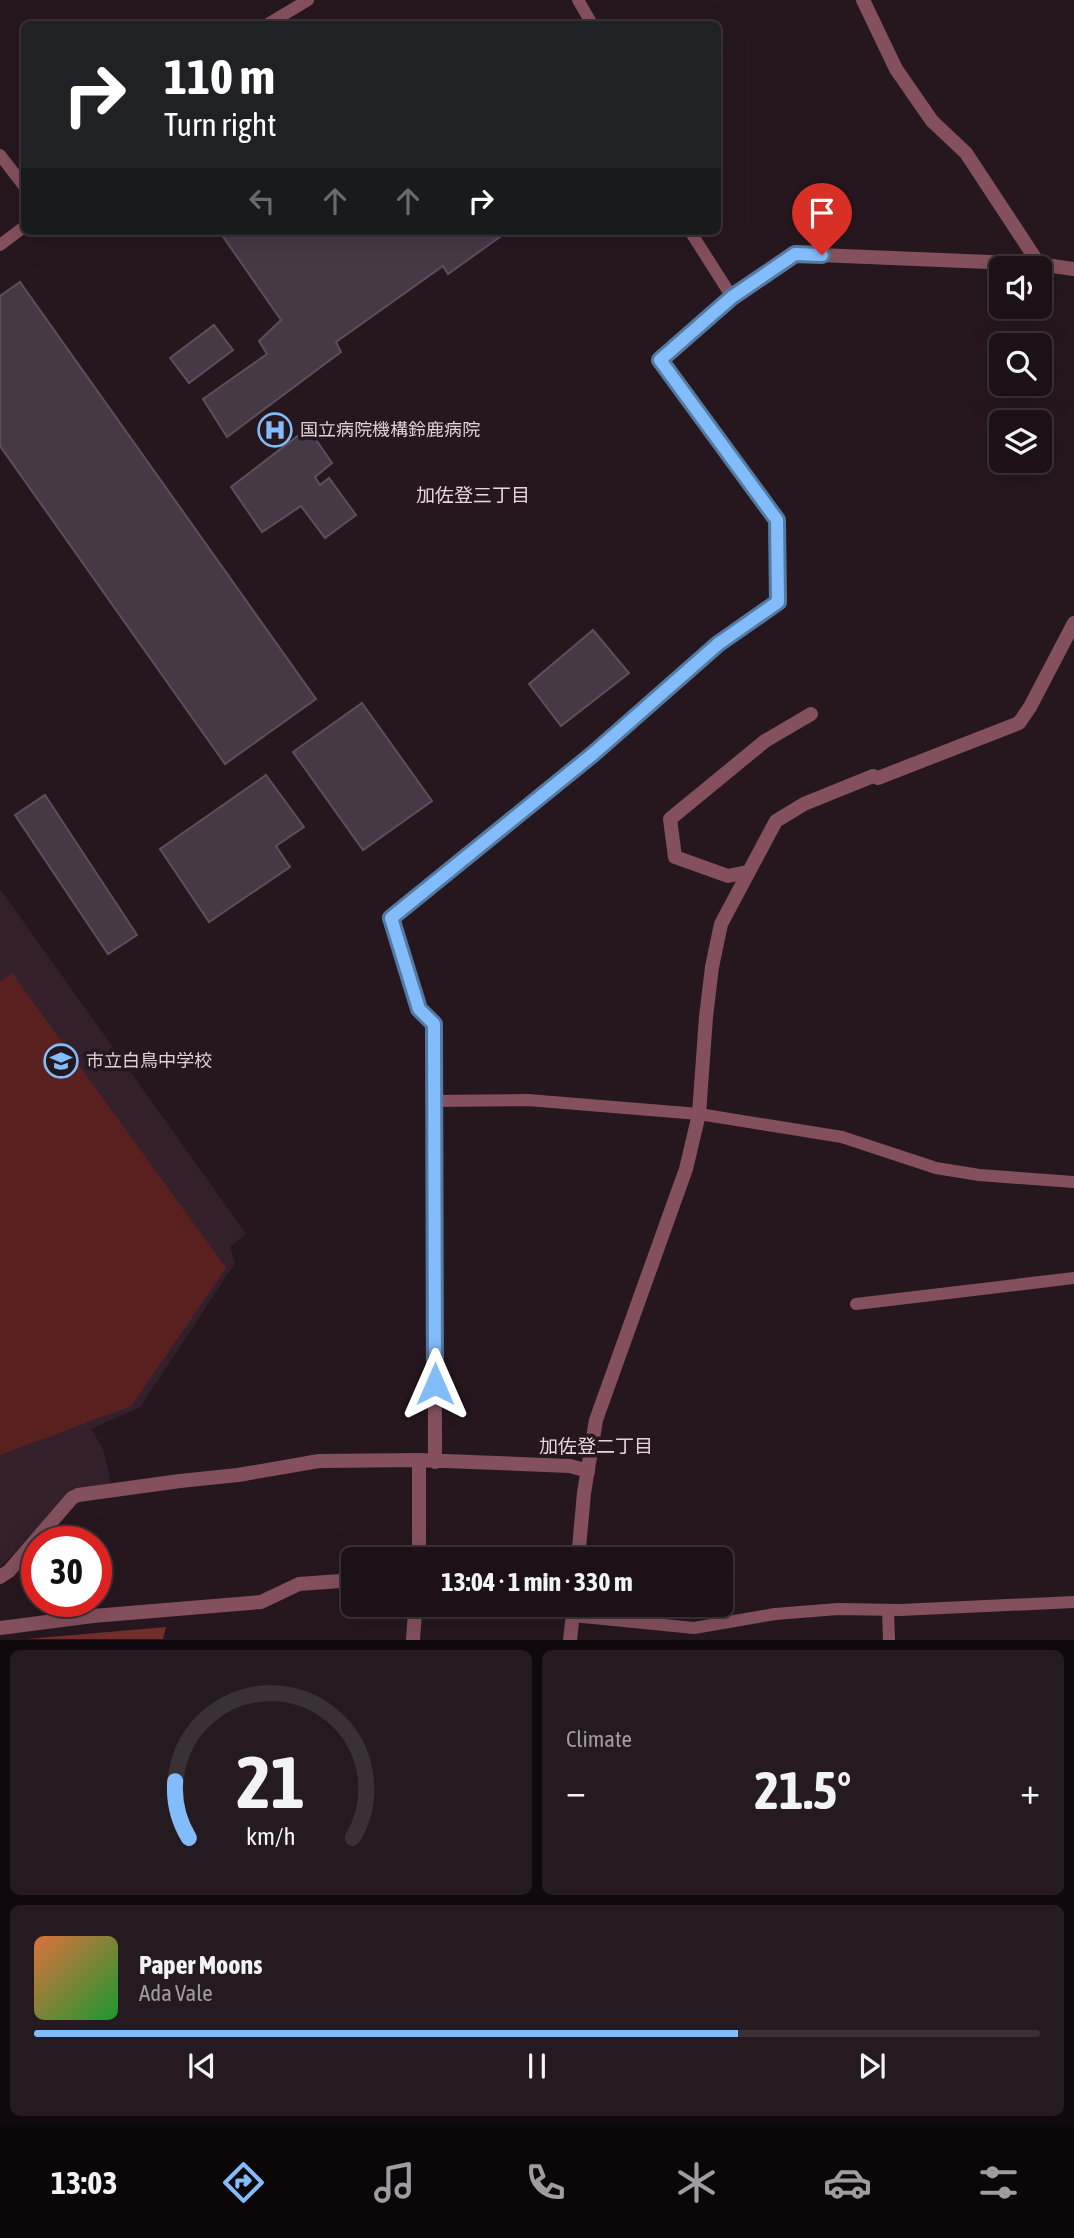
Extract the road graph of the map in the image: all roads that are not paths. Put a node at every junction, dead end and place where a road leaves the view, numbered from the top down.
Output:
1 (308, 0) edge
2 (578, 0) edge
3 (863, 0) edge
4 (273, 21) edge
5 (590, 21) edge
6 (0, 155) edge
7 (21, 182) edge
8 (21, 229) edge
9 (693, 235) edge
10 (0, 245) edge
11 (795, 254) joint
12 (1034, 256) edge
13 (989, 262) edge
14 (1052, 266) edge
15 (1074, 269) edge
16 (732, 297) junction
17 (1072, 632) edge
18 (811, 714) dead end
19 (747, 872) junction
20 (434, 1024) joint
21 (433, 1101) junction
22 (699, 1114) junction
23 (1074, 1182) edge
24 (1074, 1278) edge
25 (856, 1304) dead end
26 (419, 1460) junction
27 (435, 1462) junction
28 (588, 1471) junction
29 (419, 1547) edge
30 (579, 1547) edge
31 (0, 1577) edge
32 (341, 1581) edge
33 (1074, 1602) edge
34 (888, 1610) junction
35 (415, 1617) edge
36 (572, 1617) edge
37 (620, 1617) edge
38 (0, 1628) edge
39 (413, 1640) edge
40 (570, 1640) edge
41 (889, 1640) edge

1 - 4 lane
2 - 5 lane
3 - 12 street
6 - 7 lane
8 - 10 lane
9 - 16 lane
11 - 13 street
11 - 16 lane
14 - 15 street
16 - 20 lane
17 - 19 street
18 - 19 street
19 - 22 street
20 - 21 street
21 - 22 lane
21 - 27 street
22 - 23 lane
22 - 28 street
24 - 25 lane
26 - 27 street
26 - 29 street
26 - 31 street
27 - 28 street
28 - 30 street
32 - 38 street
33 - 34 lane
34 - 37 lane
34 - 41 lane
35 - 39 street
36 - 40 street

